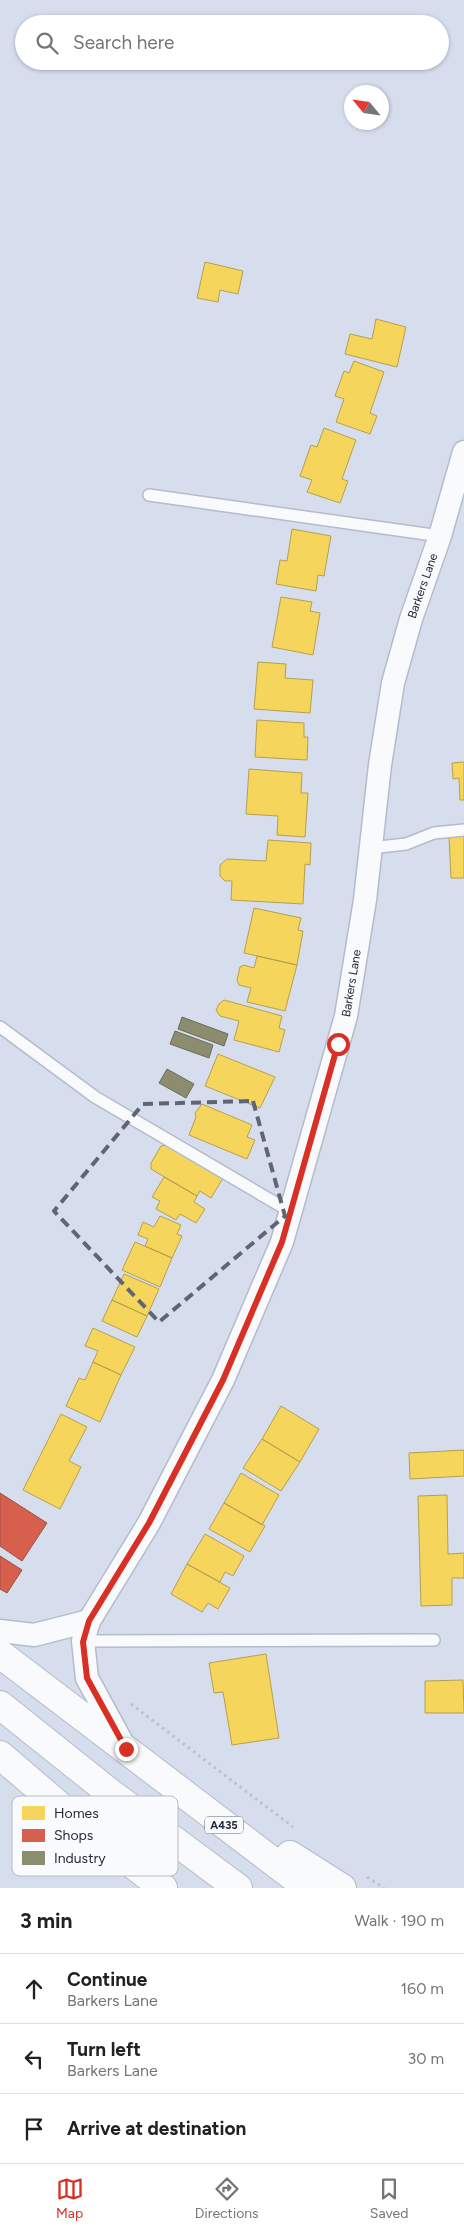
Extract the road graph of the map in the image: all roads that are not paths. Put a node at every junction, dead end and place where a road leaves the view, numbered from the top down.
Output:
1 (464, 452) edge
2 (149, 495) dead end
3 (440, 536) junction
4 (464, 830) edge
5 (371, 848) junction
6 (0, 1027) edge
7 (291, 1212) junction
8 (0, 1631) edge
9 (86, 1631) junction
10 (434, 1640) dead end
11 (0, 1654) edge
12 (0, 1705) edge
13 (0, 1754) edge
14 (134, 1754) junction
15 (48, 1796) edge
16 (114, 1796) edge
17 (178, 1843) edge
18 (148, 1876) edge
19 (352, 1881) edge
20 (163, 1888) edge
21 (238, 1888) edge
22 (308, 1888) edge

1 - 3 street, Barkers Lane
2 - 3 lane
3 - 5 street, Barkers Lane
4 - 5 lane
5 - 7 street, Barkers Lane
6 - 7 lane
7 - 9 street, Barkers Lane
8 - 9 street
9 - 10 lane
9 - 14 street
11 - 14 highway, A435
12 - 16 highway
13 - 15 highway
14 - 19 highway
14 - 22 highway, A435
17 - 21 highway
18 - 20 highway

